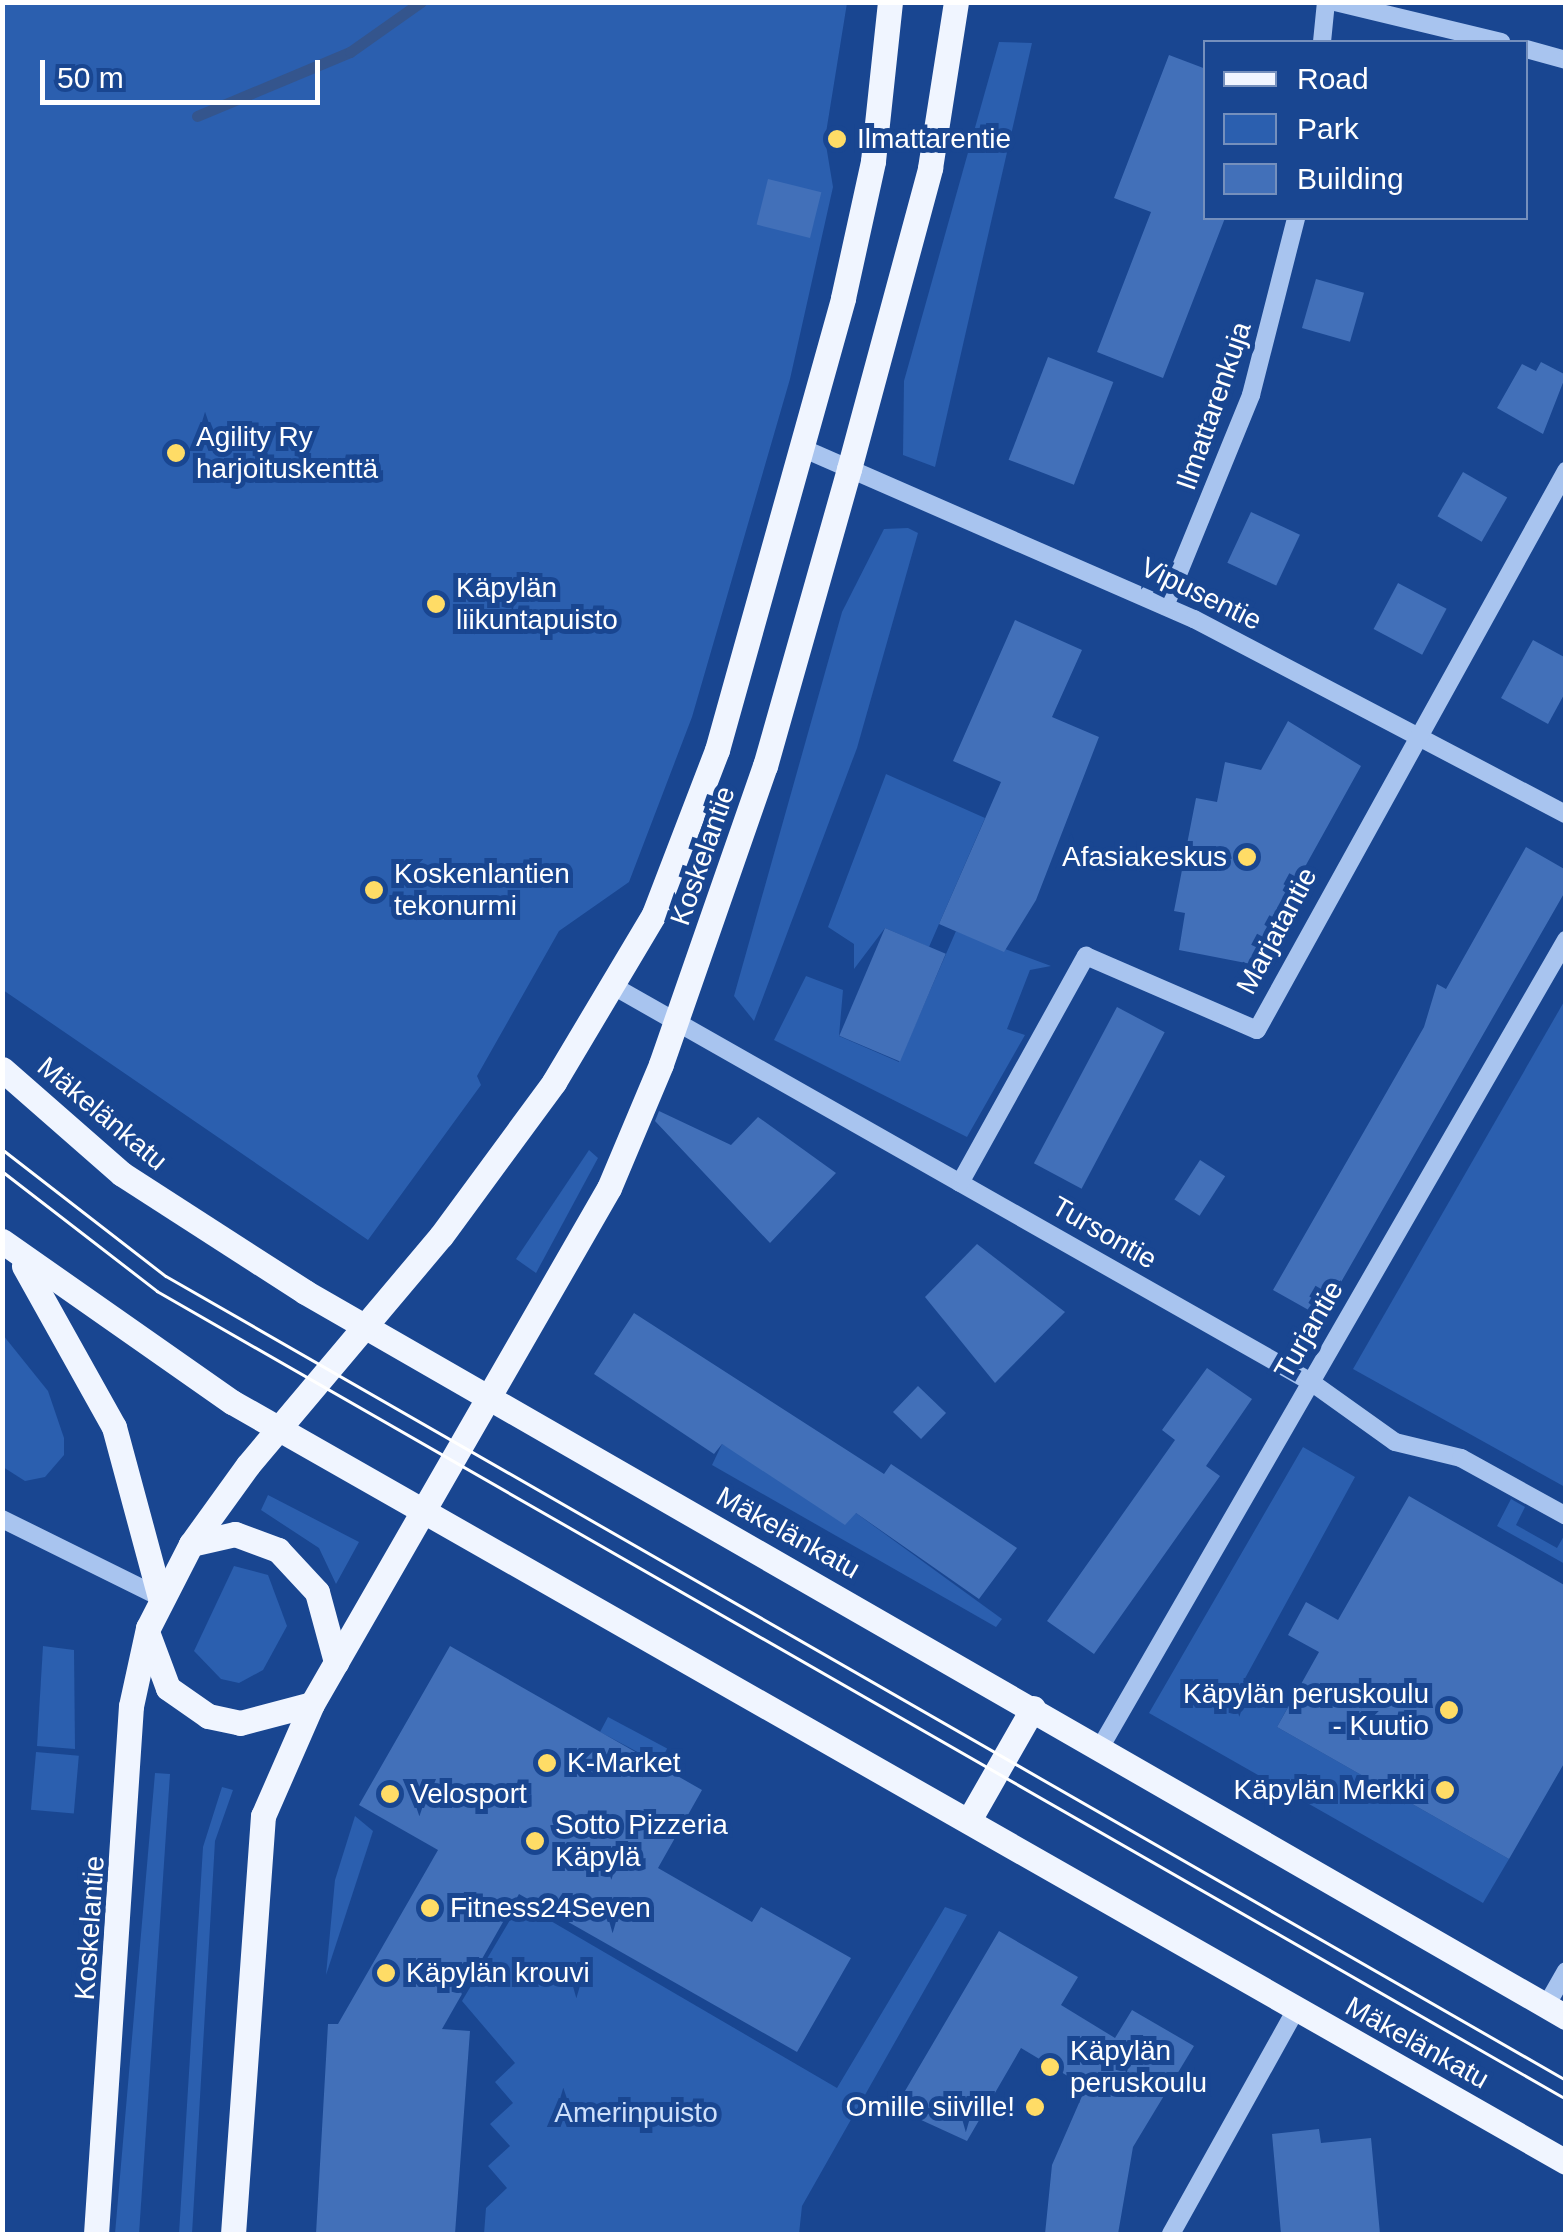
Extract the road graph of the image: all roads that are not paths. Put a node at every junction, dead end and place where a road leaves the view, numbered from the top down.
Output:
1 (890, 2) edge
2 (956, 2) edge
3 (1326, 2) edge
4 (1335, 2) edge
5 (1322, 40) edge
6 (1493, 40) edge
7 (1528, 50) edge
8 (1566, 60) edge
9 (1295, 220) edge
10 (802, 448) junction
11 (849, 469) junction
12 (1566, 472) edge
13 (1166, 606) junction
14 (1421, 734) junction
15 (1566, 814) edge
16 (1566, 940) edge
17 (615, 987) junction
18 (675, 1025) junction
19 (2, 1069) edge
20 (960, 1183) junction
21 (9, 1247) edge
22 (364, 1326) junction
23 (1311, 1382) junction
24 (491, 1399) junction
25 (279, 1428) junction
26 (422, 1509) junction
27 (1566, 1516) edge
28 (2, 1519) edge
29 (191, 1544) junction
30 (160, 1597) junction
31 (148, 1628) junction
32 (336, 1662) junction
33 (312, 1704) junction
34 (1033, 1708) junction
35 (1100, 1748) junction
36 (969, 1820) junction
37 (1566, 1971) edge
38 (1296, 2008) junction
39 (1556, 2012) edge
40 (1566, 2162) edge
41 (96, 2234) edge
42 (233, 2234) edge
43 (1171, 2234) edge

1 - 10 main road, Koskelantie
2 - 11 main road, Koskelantie
3 - 5 street
4 - 6 street
7 - 8 street
9 - 13 street, Ilmattarenkuja
10 - 11 street, Vipusentie
10 - 17 main road, Koskelantie
11 - 13 street, Vipusentie
11 - 18 main road, Koskelantie
12 - 14 street, Marjatantie
13 - 14 street, Vipusentie
14 - 15 street, Vipusentie
14 - 20 street, Marjatantie
16 - 23 street, Turjantie
17 - 18 street, Tursontie
17 - 22 main road, Koskelantie
18 - 20 street, Tursontie
18 - 24 main road, Koskelantie
19 - 22 main road, Mäkelänkatu
20 - 23 street, Tursontie
21 - 25 main road, Mäkelänkatu
21 - 30 main road
22 - 24 main road, Mäkelänkatu
22 - 25 main road, Koskelantie
23 - 27 street, Tursontie
23 - 35 street, Turjantie
24 - 26 main road, Koskelantie
24 - 34 main road, Mäkelänkatu
25 - 26 main road, Mäkelänkatu
25 - 29 main road, Koskelantie
26 - 32 main road, Koskelantie
26 - 36 main road, Mäkelänkatu
28 - 30 street
29 - 30 main road, Koskelantie
29 - 32 main road
30 - 31 main road, Koskelantie
31 - 33 main road
31 - 41 main road, Koskelantie
32 - 33 main road, Koskelantie
33 - 42 main road, Koskelantie
34 - 35 main road, Mäkelänkatu
34 - 36 main road
35 - 39 main road, Mäkelänkatu
36 - 38 main road, Mäkelänkatu
37 - 39 street
38 - 40 main road, Mäkelänkatu
38 - 43 street

